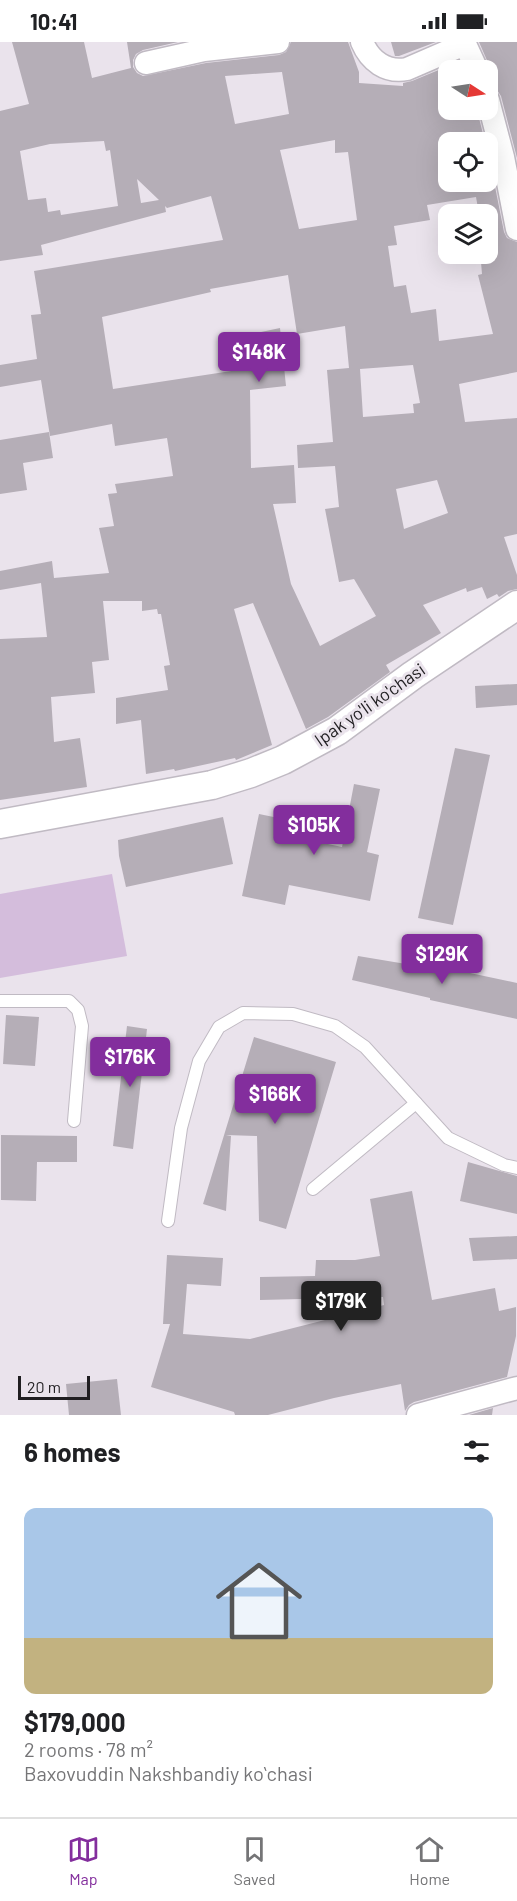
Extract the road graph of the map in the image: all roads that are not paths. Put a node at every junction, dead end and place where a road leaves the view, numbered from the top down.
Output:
1 (278, 42) edge
2 (362, 42) edge
3 (467, 43) edge
4 (473, 60) edge
5 (146, 63) dead end
6 (493, 120) edge
7 (517, 229) edge
8 (517, 605) edge
9 (0, 824) edge
10 (0, 1001) edge
11 (416, 1103) junction
12 (74, 1121) dead end
13 (517, 1168) edge
14 (313, 1189) dead end
15 (168, 1221) dead end
16 (517, 1388) edge
17 (418, 1415) edge

1 - 5 street
2 - 3 street
3 - 4 street
6 - 7 street
8 - 9 street, Ipak yo'li ko'chasi
10 - 12 lane
11 - 13 lane
11 - 14 lane
11 - 15 lane
16 - 17 street

